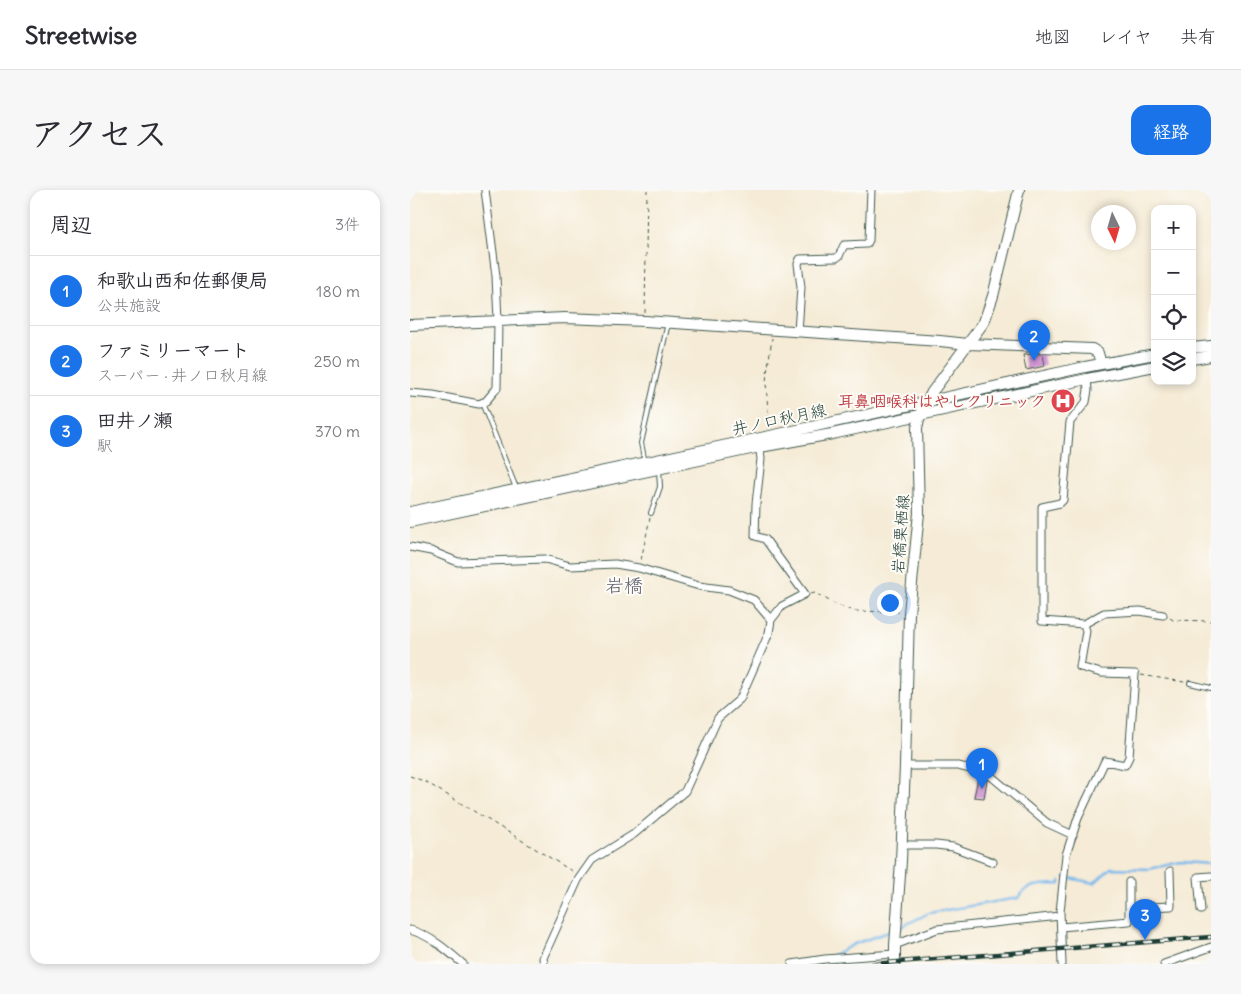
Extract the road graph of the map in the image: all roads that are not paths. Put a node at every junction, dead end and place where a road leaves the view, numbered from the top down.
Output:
1 (485, 190) edge
2 (871, 190) edge
3 (1019, 190) edge
4 (498, 321) junction
5 (668, 323) junction
6 (410, 325) edge
7 (798, 332) junction
8 (968, 344) junction
9 (1211, 346) edge
10 (1196, 348) edge
11 (1151, 355) edge
12 (1211, 356) edge
13 (1196, 358) edge
14 (1100, 364) junction
15 (1151, 367) edge
16 (1087, 379) junction
17 (410, 393) edge
18 (927, 402) junction
19 (482, 403) junction
20 (920, 415) junction
21 (759, 443) junction
22 (645, 463) junction
23 (659, 469) junction
24 (517, 490) junction
25 (410, 512) edge
26 (650, 513) road end
27 (410, 522) edge
28 (410, 548) edge
29 (1163, 615) road end
30 (771, 620) junction
31 (1084, 624) junction
32 (1190, 683) road end
33 (1211, 688) edge
34 (905, 766) junction
35 (1073, 835) junction
36 (902, 845) junction
37 (992, 862) dead end
38 (1170, 871) dead end
39 (1211, 876) edge
40 (1129, 882) dead end
41 (1129, 908) junction
42 (1201, 910) dead end
43 (1060, 916) junction
44 (1060, 927) junction
45 (410, 930) edge
46 (1211, 947) edge
47 (895, 954) edge
48 (463, 964) edge
49 (544, 964) edge
50 (792, 964) edge
51 (1062, 964) edge
52 (1164, 964) edge

1 - 4 street
2 - 7 street
3 - 8 main road, 岩橋栗栖線
4 - 5 main road
4 - 6 main road
4 - 19 street
5 - 7 main road
5 - 22 lane
7 - 8 main road
8 - 14 main road
8 - 18 main road, 岩橋栗栖線
9 - 10 main road
11 - 14 main road, 井ノ口秋月線
12 - 13 main road
14 - 18 main road, 井ノ口秋月線
15 - 16 main road, 井ノ口秋月線
16 - 20 main road, 井ノ口秋月線
16 - 31 street
17 - 19 street
18 - 20 main road, 岩橋栗栖線
18 - 21 main road, 井ノ口秋月線
19 - 24 lane
20 - 21 main road, 井ノ口秋月線
20 - 34 main road, 岩橋栗栖線
21 - 22 main road, 井ノ口秋月線
21 - 23 main road, 井ノ口秋月線
21 - 30 street
22 - 24 main road, 井ノ口秋月線
23 - 26 lane
23 - 27 main road, 井ノ口秋月線
24 - 25 main road, 井ノ口秋月線
28 - 30 street
29 - 31 street
30 - 49 street
31 - 35 street
32 - 33 lane
34 - 35 street
34 - 36 main road, 岩橋栗栖線
35 - 43 street
36 - 37 street
36 - 47 main road, 岩橋栗栖線
38 - 41 street
39 - 42 street
40 - 41 street
41 - 44 street
43 - 44 street
43 - 47 street
44 - 51 street
45 - 48 street
46 - 52 street
47 - 50 street

